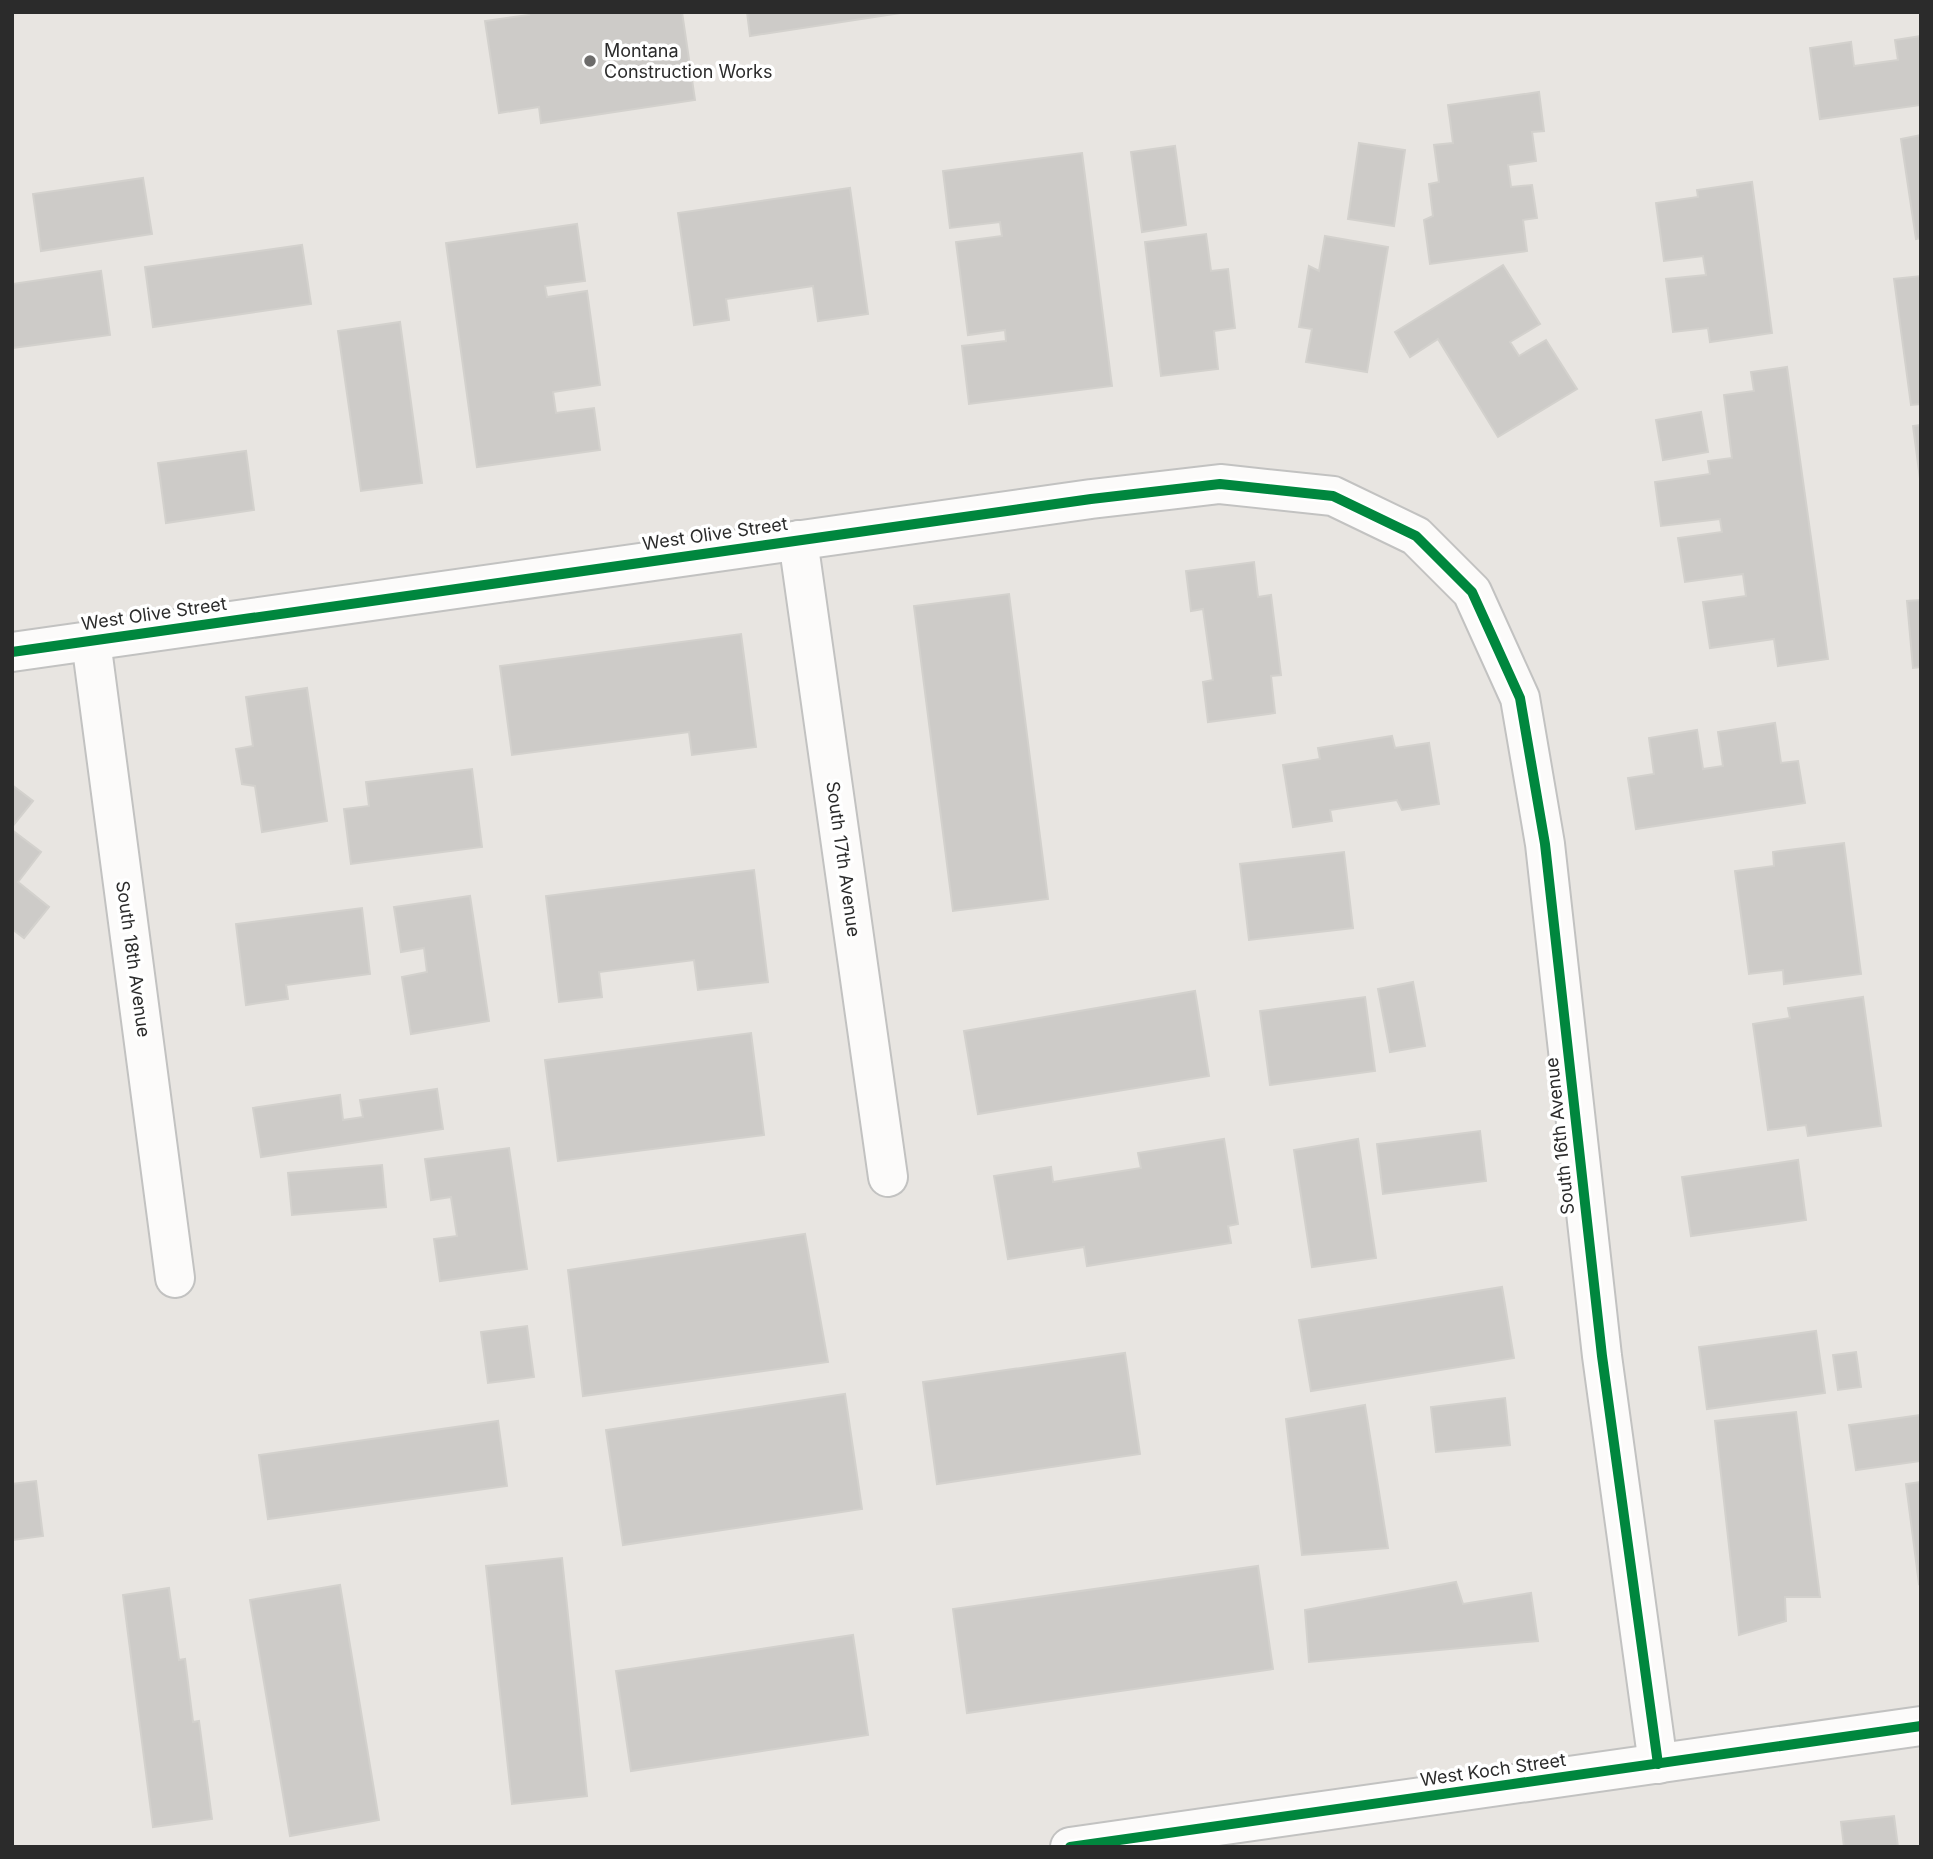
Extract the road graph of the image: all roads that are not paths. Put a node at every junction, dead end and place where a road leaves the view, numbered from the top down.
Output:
1 (1416, 536) joint
2 (798, 540) junction
3 (91, 640) junction
4 (12, 652) edge
5 (888, 1177) dead end
6 (176, 1278) dead end
7 (1921, 1726) edge
8 (1658, 1764) junction
9 (1070, 1847) edge

1 - 2 street, West Olive Street
1 - 8 street, South 16th Avenue
2 - 3 street, West Olive Street
2 - 5 street, South 17th Avenue
3 - 4 street, West Olive Street
3 - 6 street, South 18th Avenue
7 - 8 street, West Koch Street
8 - 9 street, West Koch Street

